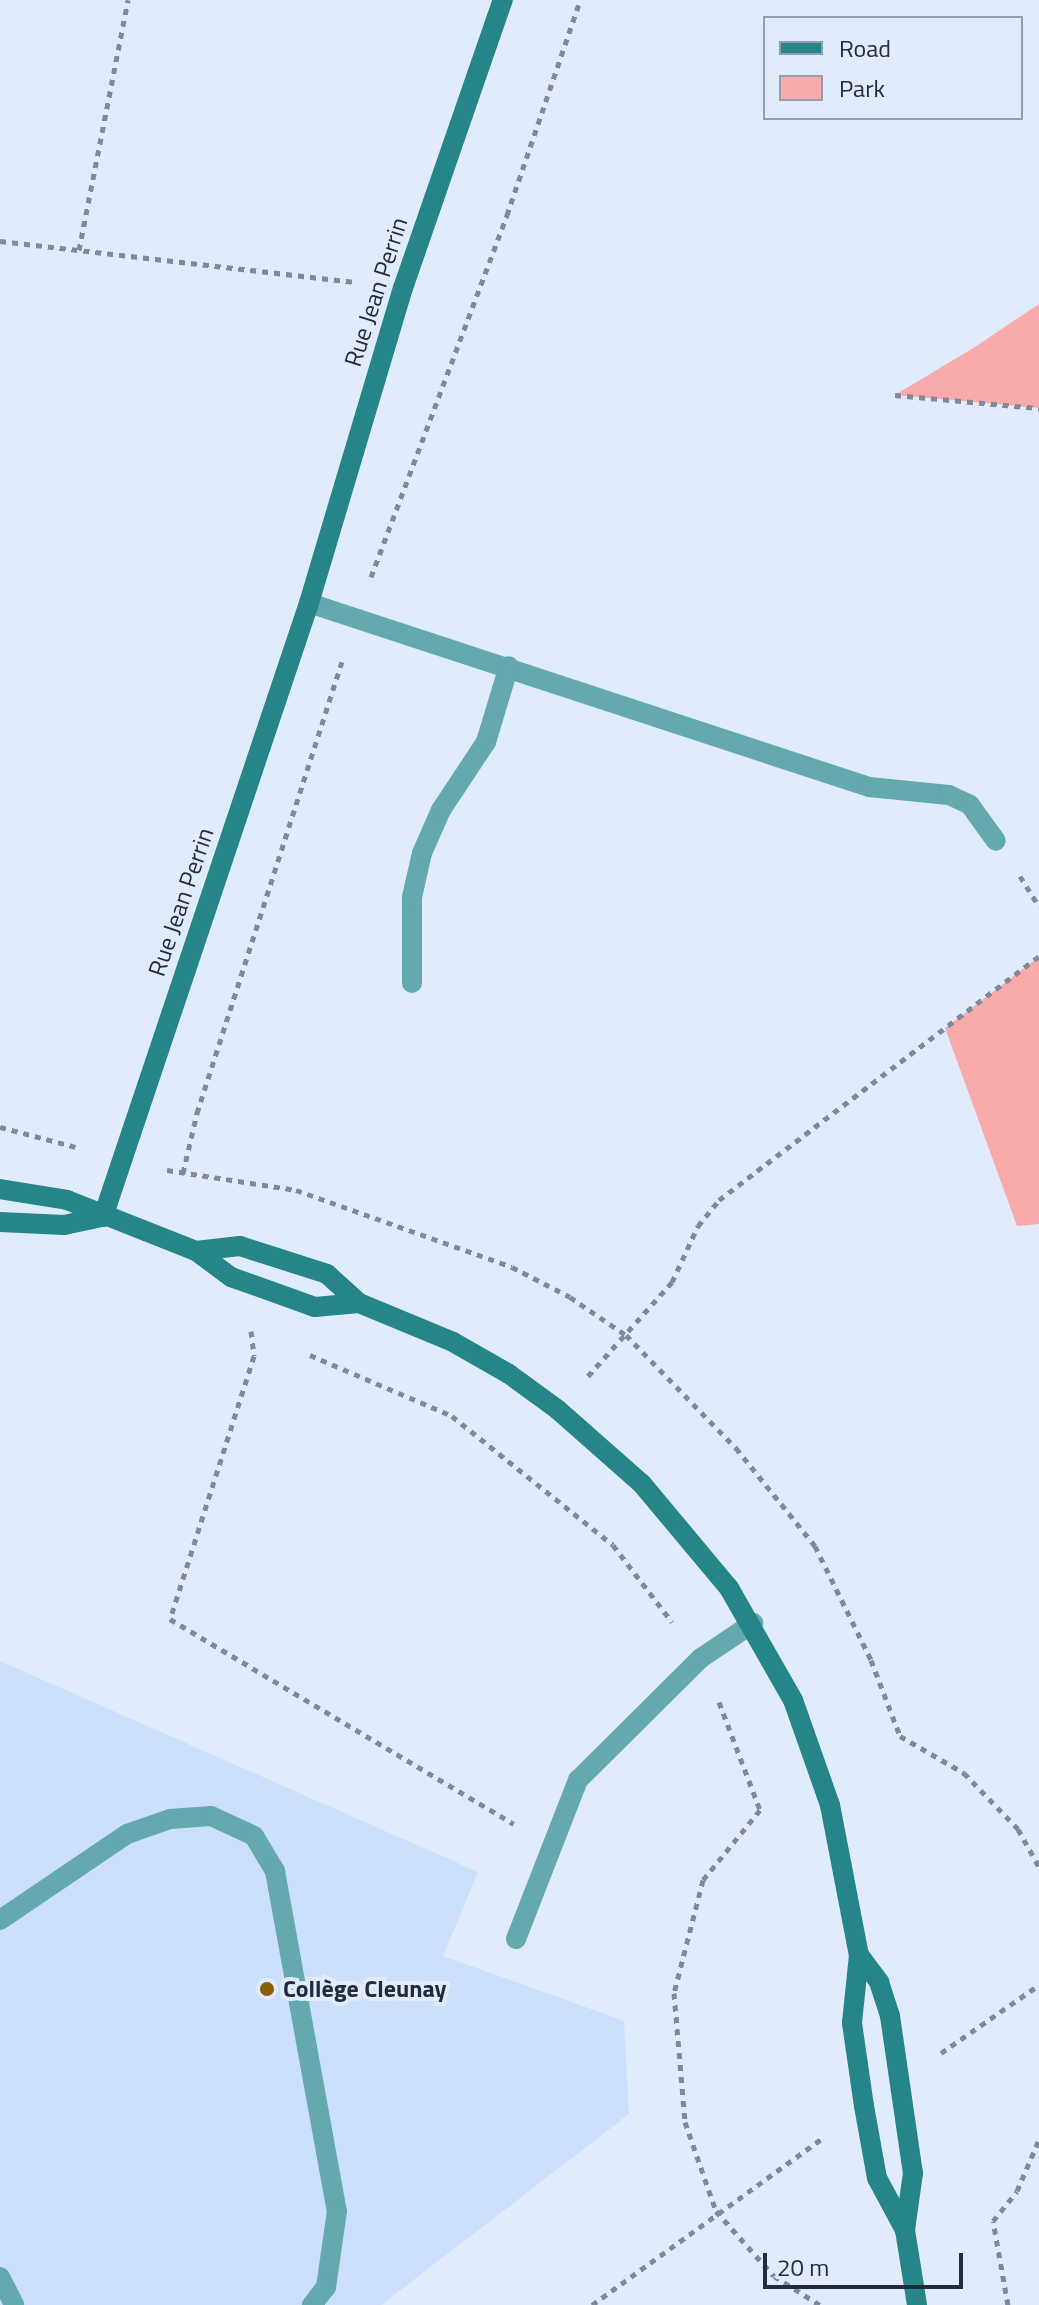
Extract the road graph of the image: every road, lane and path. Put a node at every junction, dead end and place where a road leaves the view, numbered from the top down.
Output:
1 (128, 0) edge
2 (503, 0) edge
3 (0, 241) edge
4 (79, 250) junction
5 (403, 288) junction
6 (895, 395) dead end
7 (1039, 408) edge
8 (309, 603) junction
9 (509, 666) junction
10 (996, 841) dead end
11 (1039, 956) edge
12 (412, 983) dead end
13 (0, 1127) edge
14 (78, 1147) dead end
15 (0, 1189) edge
16 (103, 1217) junction
17 (0, 1222) edge
18 (196, 1251) junction
19 (244, 1282) junction
20 (359, 1303) junction
21 (557, 1409) junction
22 (753, 1623) junction
23 (552, 1846) junction
24 (0, 1920) edge
25 (516, 1939) dead end
26 (859, 1955) junction
27 (1039, 1985) edge
28 (929, 2062) dead end
29 (826, 2136) dead end
30 (1039, 2140) edge
31 (905, 2230) junction
32 (0, 2277) edge
33 (14, 2305) edge
34 (312, 2305) edge
35 (592, 2305) edge
36 (917, 2305) edge
37 (1008, 2305) edge

1 - 4 path
2 - 5 street, Rue Jean Perrin
3 - 4 path
4 - 5 path
5 - 8 street, Rue Jean Perrin
6 - 7 path
8 - 9 street
8 - 16 street, Rue Jean Perrin
9 - 10 street
9 - 12 street
11 - 21 path
13 - 14 path
15 - 16 street
16 - 17 street
16 - 18 street
18 - 19 street
18 - 20 street
19 - 20 street
19 - 23 path
20 - 21 street
21 - 22 street
22 - 23 street
22 - 26 street
23 - 25 street
24 - 34 street
26 - 31 street
26 - 31 street
27 - 28 path
29 - 35 path
30 - 37 path
31 - 36 street
32 - 33 street

